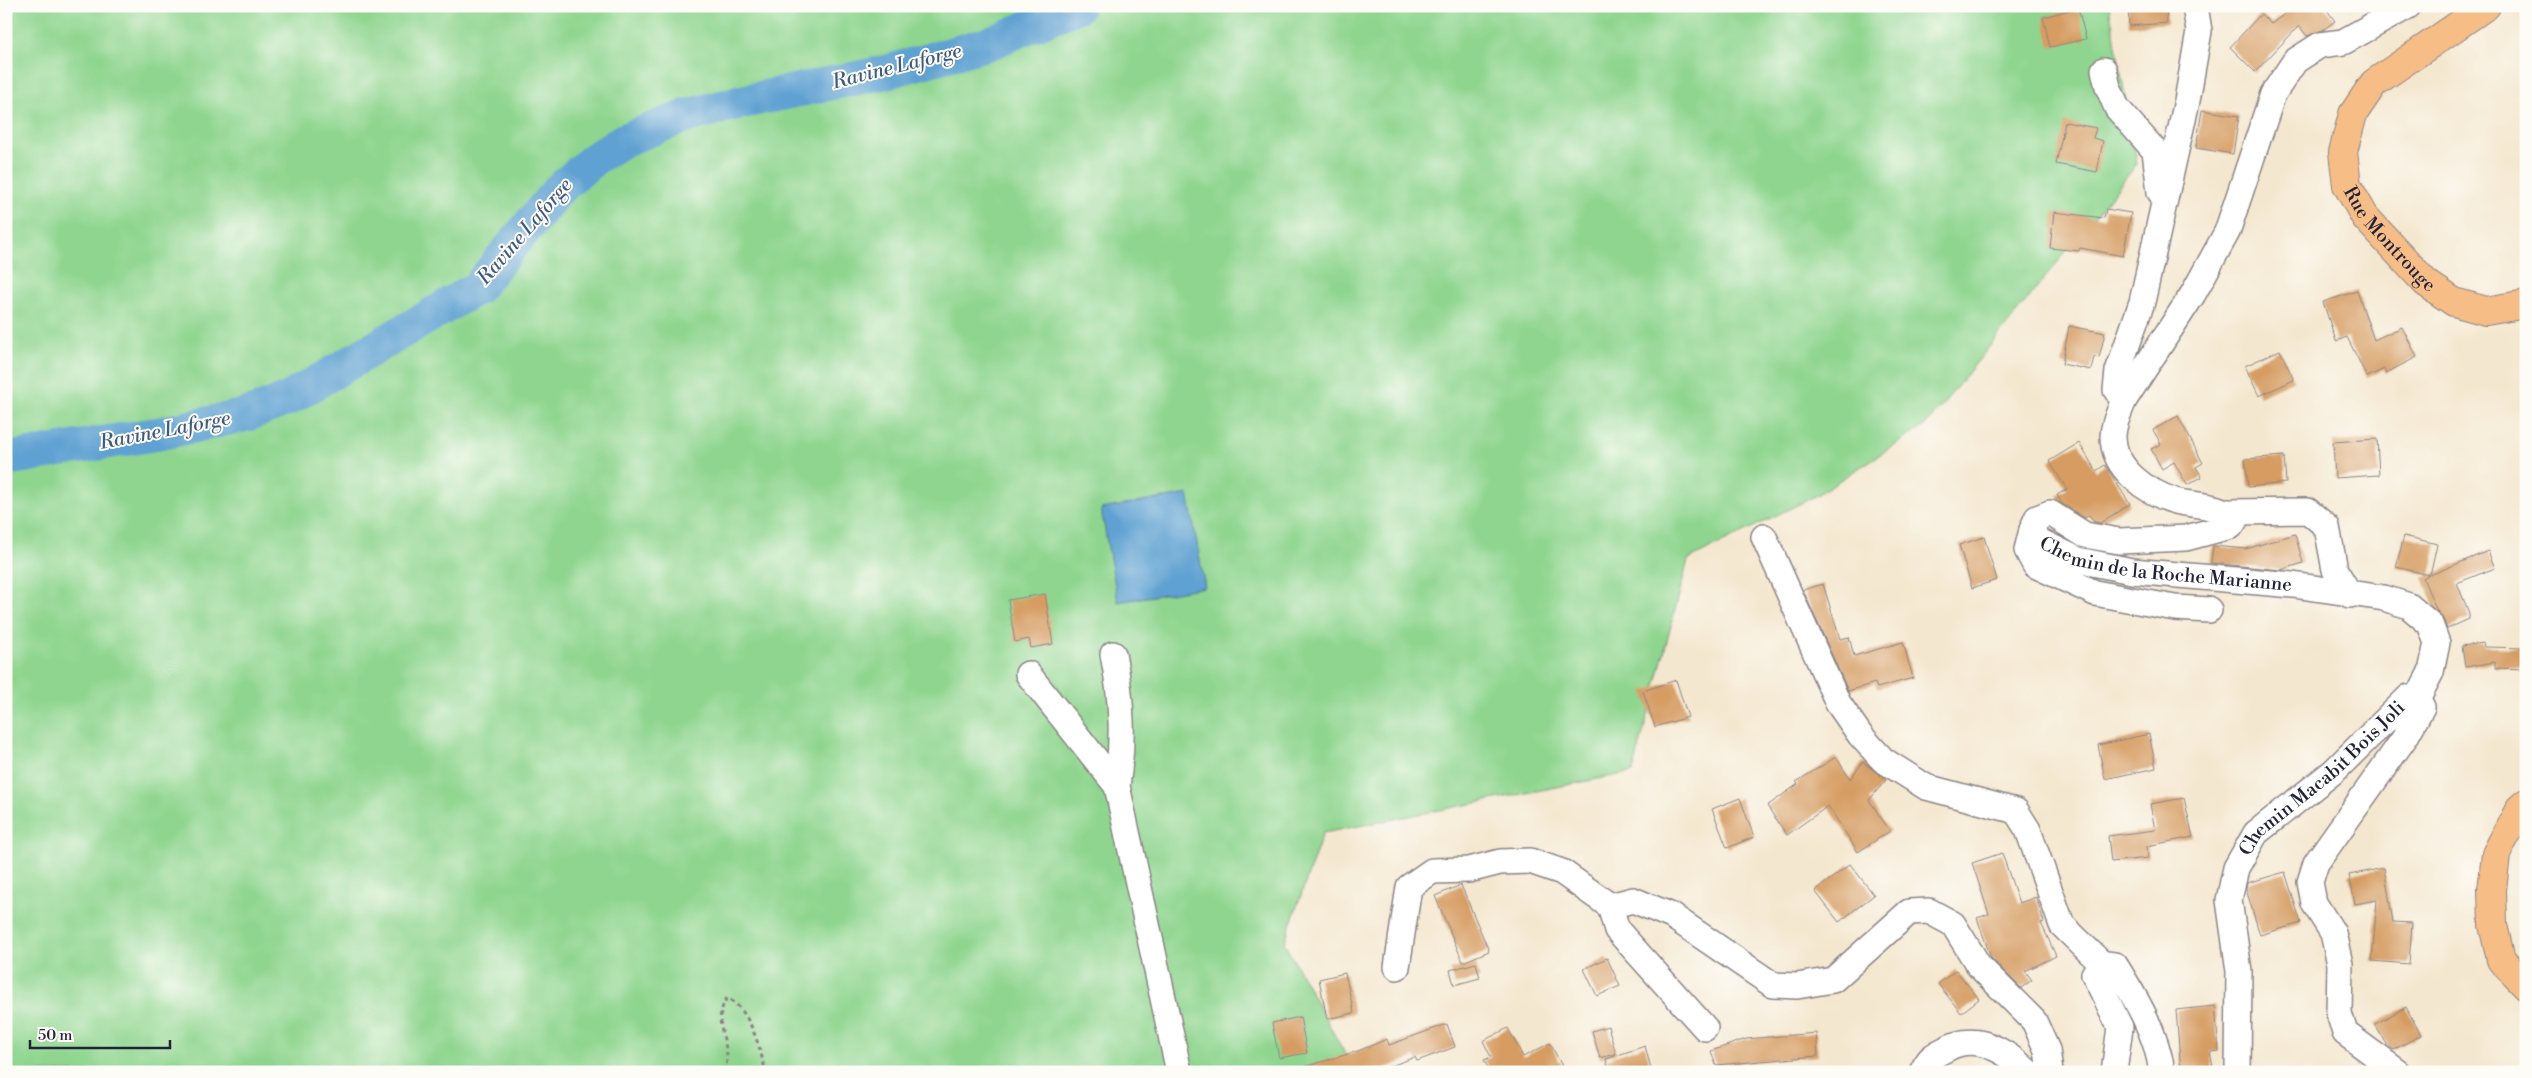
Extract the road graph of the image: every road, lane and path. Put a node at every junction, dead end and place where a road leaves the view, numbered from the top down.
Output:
1 (2195, 6) edge
2 (2408, 6) edge
3 (2486, 6) edge
4 (2104, 70) dead end
5 (2162, 211) junction
6 (2526, 304) edge
7 (2124, 400) junction
8 (2228, 512) junction
9 (2032, 530) junction
10 (1764, 537) dead end
11 (2350, 595) junction
12 (2209, 610) dead end
13 (1113, 654) dead end
14 (1028, 674) dead end
15 (2417, 699) junction
16 (1117, 786) junction
17 (2526, 803) edge
18 (1610, 906) junction
19 (2101, 963) junction
20 (1397, 967) dead end
21 (2526, 986) edge
22 (1704, 1028) dead end
23 (725, 1072) edge
24 (766, 1072) edge
25 (1179, 1072) edge
26 (1922, 1072) edge
27 (2028, 1072) edge
28 (2050, 1072) edge
29 (2114, 1072) edge
30 (2162, 1072) edge
31 (2238, 1072) edge
32 (2398, 1072) edge

1 - 5 street
2 - 7 street
3 - 6 main road, Rue Montrouge
4 - 5 street
5 - 7 street
7 - 8 street
8 - 9 street, Chemin de la Roche Marianne
8 - 11 street
9 - 11 street, Chemin de la Roche Marianne
9 - 12 street
10 - 19 street
11 - 15 street, Chemin de la Roche Marianne
13 - 16 street
14 - 16 street
15 - 31 street, Chemin Macabit Bois Joli
15 - 32 street, Chemin Macabit Bois Joli
16 - 25 street
17 - 21 main road
18 - 20 street
18 - 22 street
18 - 28 street
19 - 29 street
19 - 30 street
23 - 24 path
26 - 27 street

